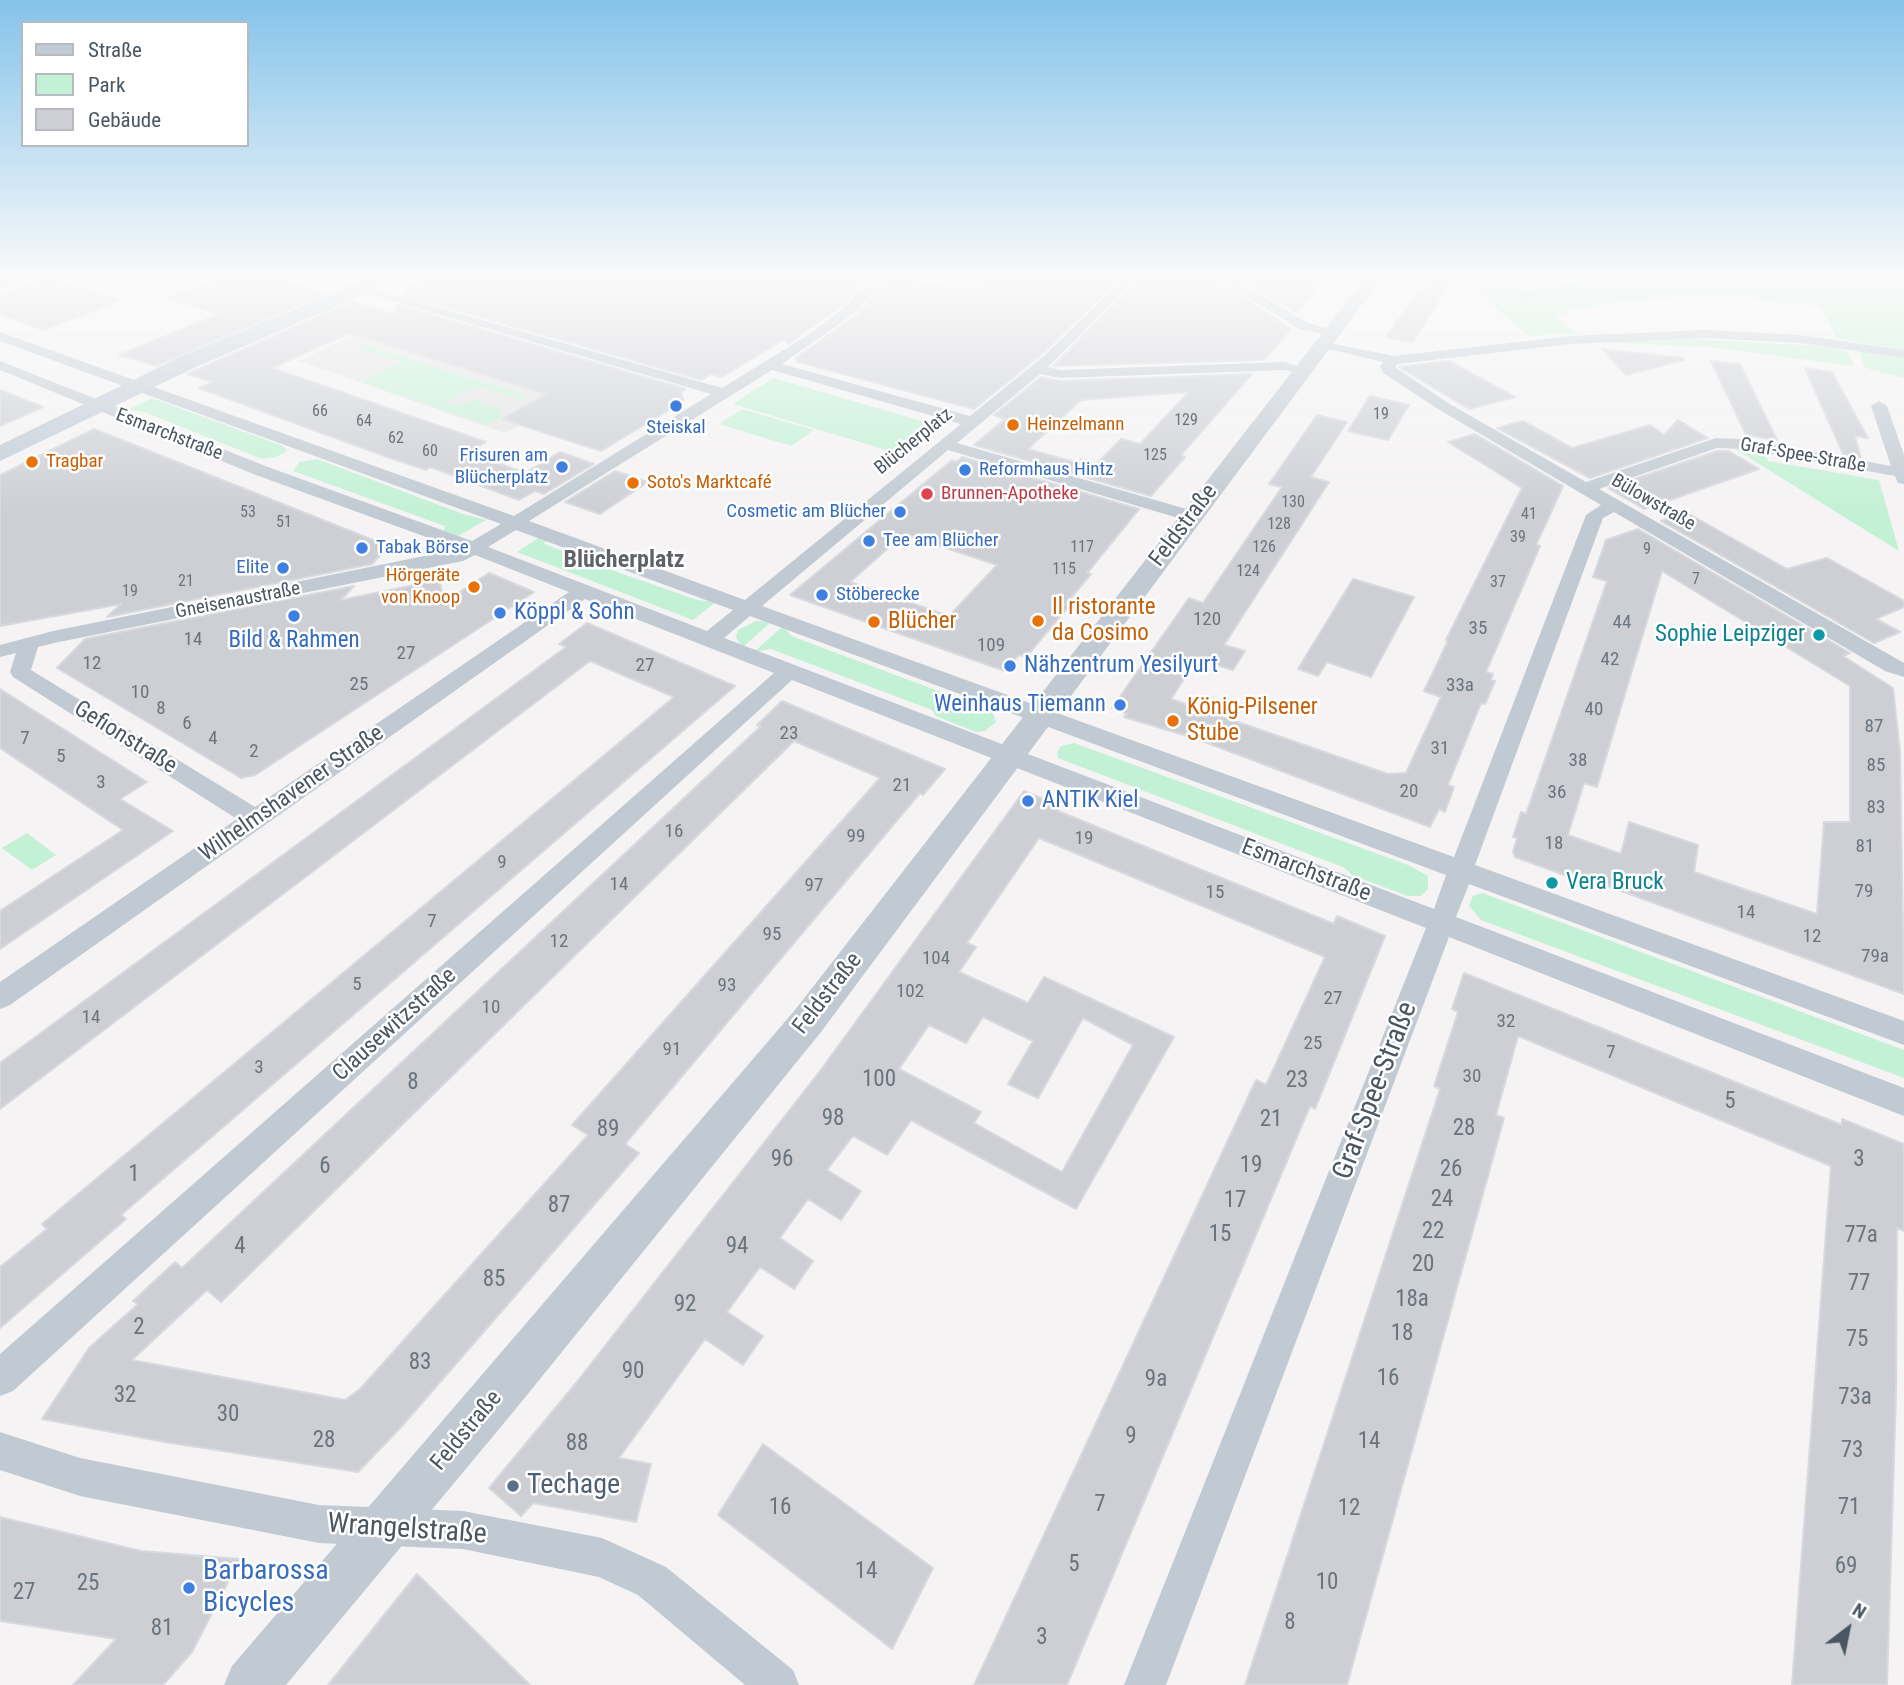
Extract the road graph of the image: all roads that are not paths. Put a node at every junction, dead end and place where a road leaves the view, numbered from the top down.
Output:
1 (54, 357) edge
2 (206, 357) edge
3 (594, 357) edge
4 (783, 357) edge
5 (1051, 357) edge
6 (1304, 357) edge
7 (1314, 357) edge
8 (1358, 357) edge
9 (1440, 357) edge
10 (1390, 363) junction
11 (0, 365) edge
12 (770, 365) junction
13 (1038, 369) junction
14 (137, 387) junction
15 (723, 394) junction
16 (1879, 406) dead end
17 (98, 407) junction
18 (972, 422) junction
19 (944, 444) junction
20 (309, 447) junction
21 (0, 454) edge
22 (262, 471) junction
23 (1903, 475) edge
24 (1585, 488) junction
25 (1614, 505) junction
26 (1191, 516) junction
27 (514, 523) junction
28 (474, 548) junction
29 (583, 591) junction
30 (747, 607) junction
31 (709, 640) junction
32 (29, 644) junction
33 (0, 652) edge
34 (1904, 670) edge
35 (789, 671) junction
36 (1041, 716) junction
37 (1009, 757) junction
38 (255, 819) junction
39 (1461, 869) junction
40 (1441, 923) junction
41 (0, 997) edge
42 (1904, 1033) edge
43 (1904, 1102) edge
44 (0, 1378) edge
45 (0, 1451) edge
46 (385, 1528) junction
47 (251, 1685) edge
48 (778, 1685) edge
49 (1144, 1685) edge

1 - 14 street, Esmarchstraße
2 - 14 main road
3 - 15 street
4 - 12 street
5 - 13 street
6 - 13 street
7 - 26 street, Feldstraße
8 - 10 street, Bülowstraße
9 - 10 street
10 - 24 street, Bülowstraße
11 - 17 street, Esmarchstraße
12 - 15 street
12 - 18 street, Blücherplatz
13 - 18 street
14 - 17 main road
14 - 20 street, Esmarchstraße
15 - 27 street
16 - 23 street
17 - 21 main road
17 - 22 street, Esmarchstraße
18 - 19 street, Blücherplatz
19 - 26 street
19 - 30 street, Blücherplatz
20 - 22 street
20 - 27 street, Esmarchstraße
22 - 28 street, Esmarchstraße
23 - 24 street, Graf-Spee-Straße
24 - 25 street, Bülowstraße
25 - 34 street, Bülowstraße
25 - 39 street, Graf-Spee-Straße
26 - 36 street, Feldstraße
27 - 28 street
27 - 30 street, Esmarchstraße
28 - 29 street, Esmarchstraße
28 - 32 street, Gneisenaustraße
29 - 31 street, Esmarchstraße
29 - 38 street, Wilhelmshavener Straße
30 - 31 street
30 - 36 street, Esmarchstraße
31 - 35 street, Esmarchstraße
32 - 33 street, Gneisenaustraße
32 - 38 street, Gefionstraße
35 - 37 street, Esmarchstraße
35 - 44 street, Clausewitzstraße
36 - 37 street, Feldstraße
36 - 39 street, Esmarchstraße
37 - 40 street, Esmarchstraße
37 - 46 street, Feldstraße
38 - 41 street, Wilhelmshavener Straße
39 - 40 street, Graf-Spee-Straße
39 - 42 street, Esmarchstraße
40 - 43 street, Esmarchstraße
40 - 49 street, Graf-Spee-Straße
45 - 46 street, Wrangelstraße
46 - 47 street, Feldstraße
46 - 48 street, Wrangelstraße

